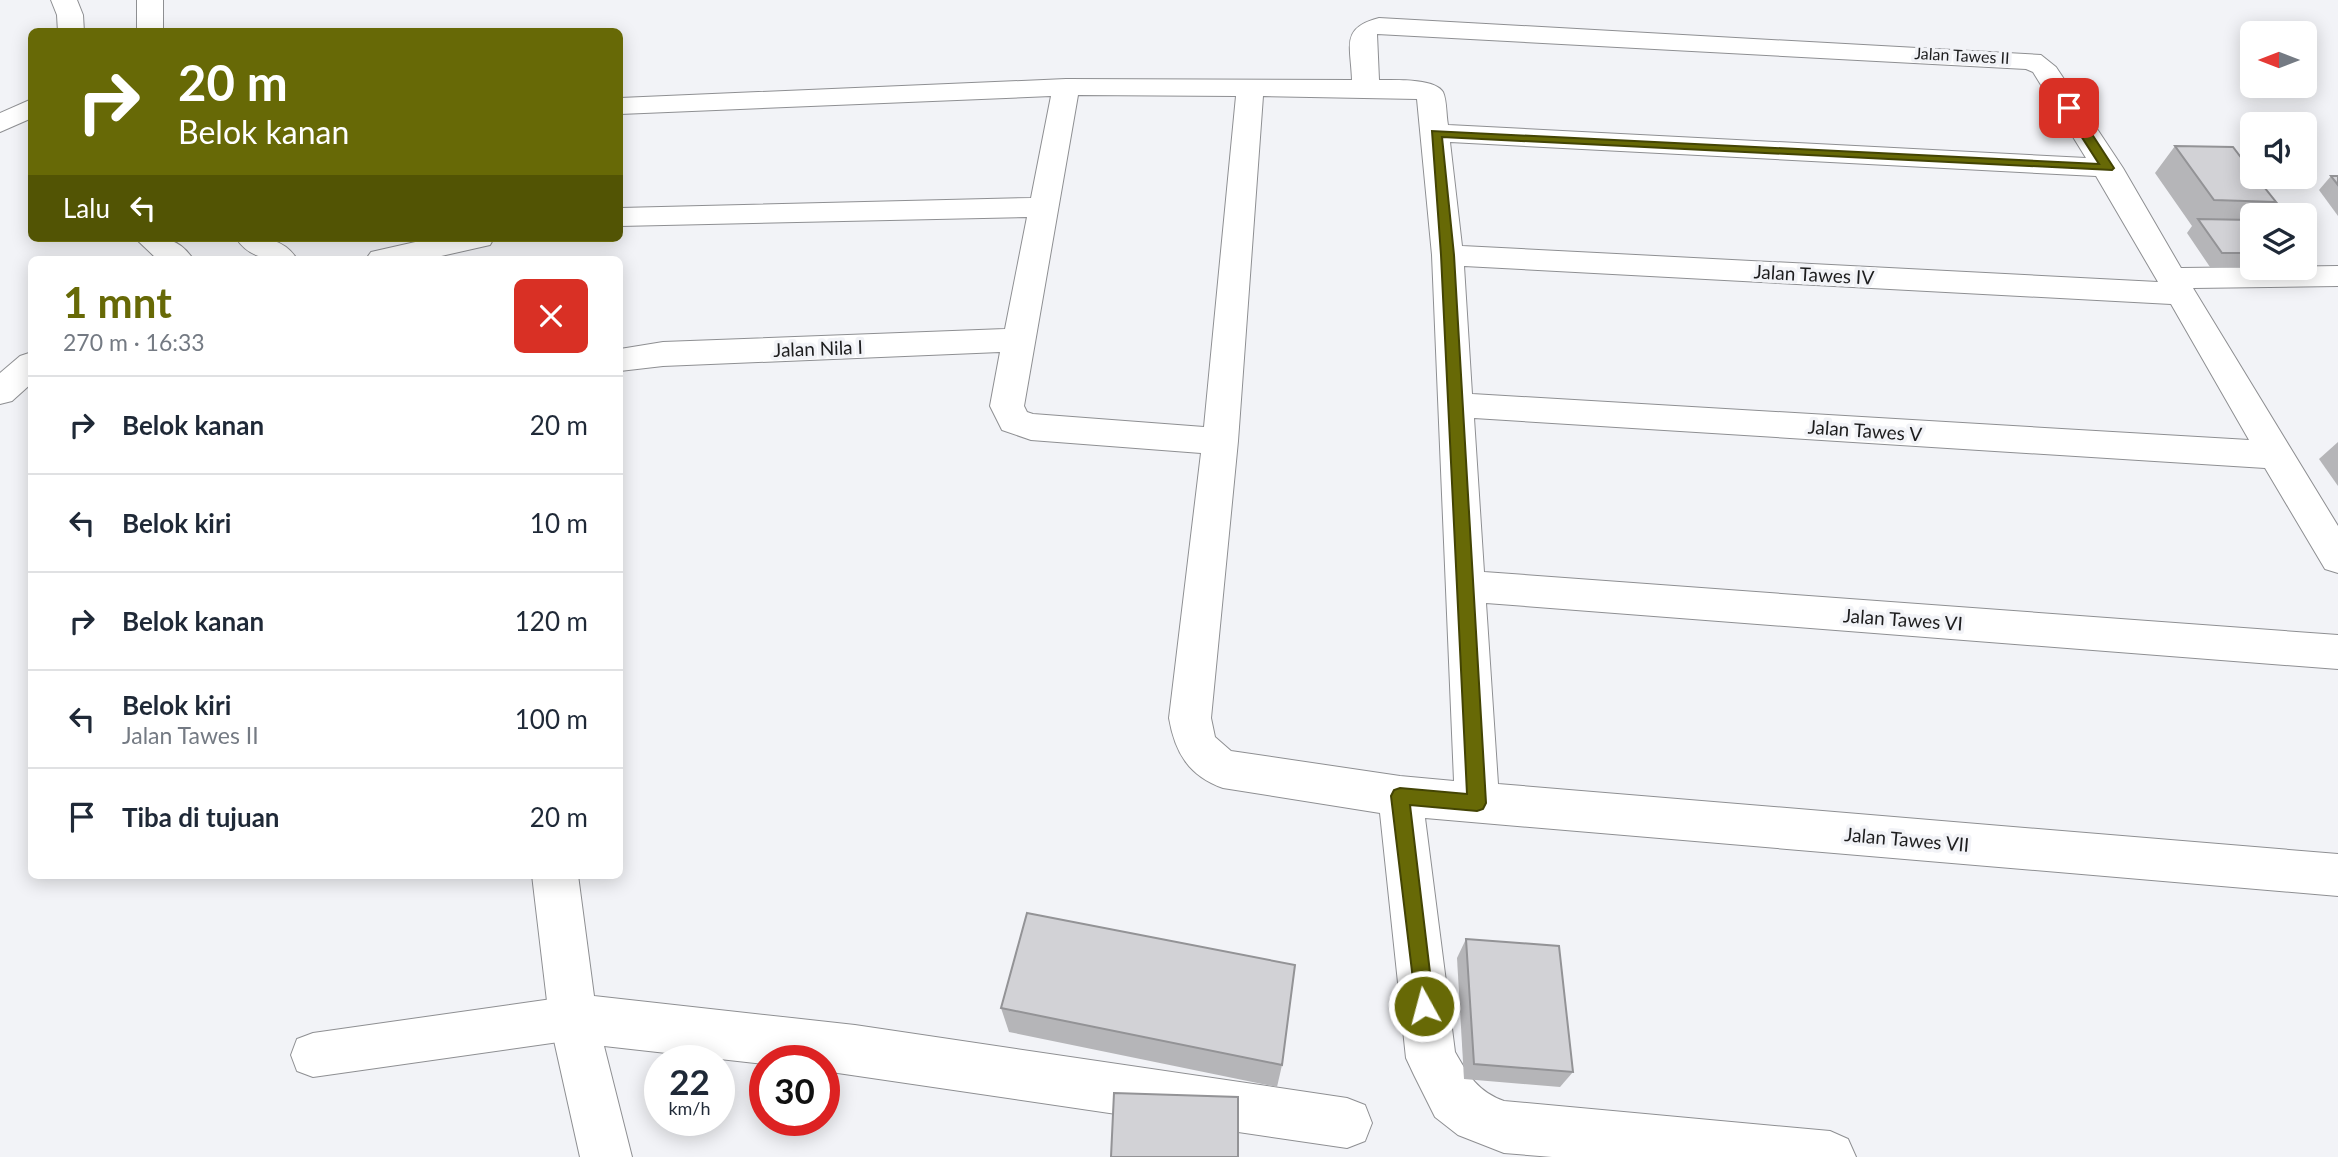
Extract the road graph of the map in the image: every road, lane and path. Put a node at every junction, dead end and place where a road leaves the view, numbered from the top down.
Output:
1 (64, 0) edge
2 (149, 0) edge
3 (71, 28) edge
4 (150, 28) edge
5 (1066, 87) junction
6 (1250, 87) junction
7 (1366, 88) junction
8 (623, 106) edge
9 (28, 109) edge
10 (1, 123) edge
11 (1436, 133) junction
12 (2108, 168) junction
13 (1045, 207) junction
14 (623, 217) edge
15 (257, 242) edge
16 (461, 242) edge
17 (1448, 255) junction
18 (277, 256) edge
19 (396, 256) edge
20 (2338, 276) edge
21 (2176, 286) junction
22 (1017, 340) junction
23 (623, 360) edge
24 (28, 368) edge
25 (0, 392) edge
26 (1457, 405) junction
27 (1220, 441) junction
28 (2274, 455) junction
29 (2333, 543) edge
30 (1467, 586) junction
31 (2338, 652) edge
32 (1400, 796) junction
33 (1477, 803) junction
34 (2338, 875) edge
35 (555, 879) edge
36 (573, 1018) junction
37 (313, 1055) dead end
38 (1347, 1124) dead end
39 (606, 1157) edge
40 (1830, 1157) edge

1 - 3 street
2 - 4 street
5 - 6 street
5 - 8 street
5 - 13 street
6 - 7 street
6 - 27 street, Jalan Tawes VII
7 - 11 street
7 - 12 street, Jalan Tawes II
9 - 10 street
11 - 12 street
11 - 17 street
12 - 21 street, Jalan Tawes II
13 - 14 street
13 - 22 street
15 - 18 street
16 - 19 street
17 - 21 street, Jalan Tawes IV
17 - 26 street
20 - 21 street, Jalan Tawes IV
21 - 28 street, Jalan Tawes II
22 - 23 street, Jalan Nila I
22 - 27 street
24 - 25 street
26 - 28 street, Jalan Tawes V
26 - 30 street
27 - 32 street, Jalan Tawes VII
28 - 29 street, Jalan Tawes II
30 - 31 street, Jalan Tawes VI
30 - 33 street
32 - 33 street, Jalan Tawes VII
32 - 40 street
33 - 34 street, Jalan Tawes VII
35 - 36 street
36 - 37 lane
36 - 38 street
36 - 39 street

